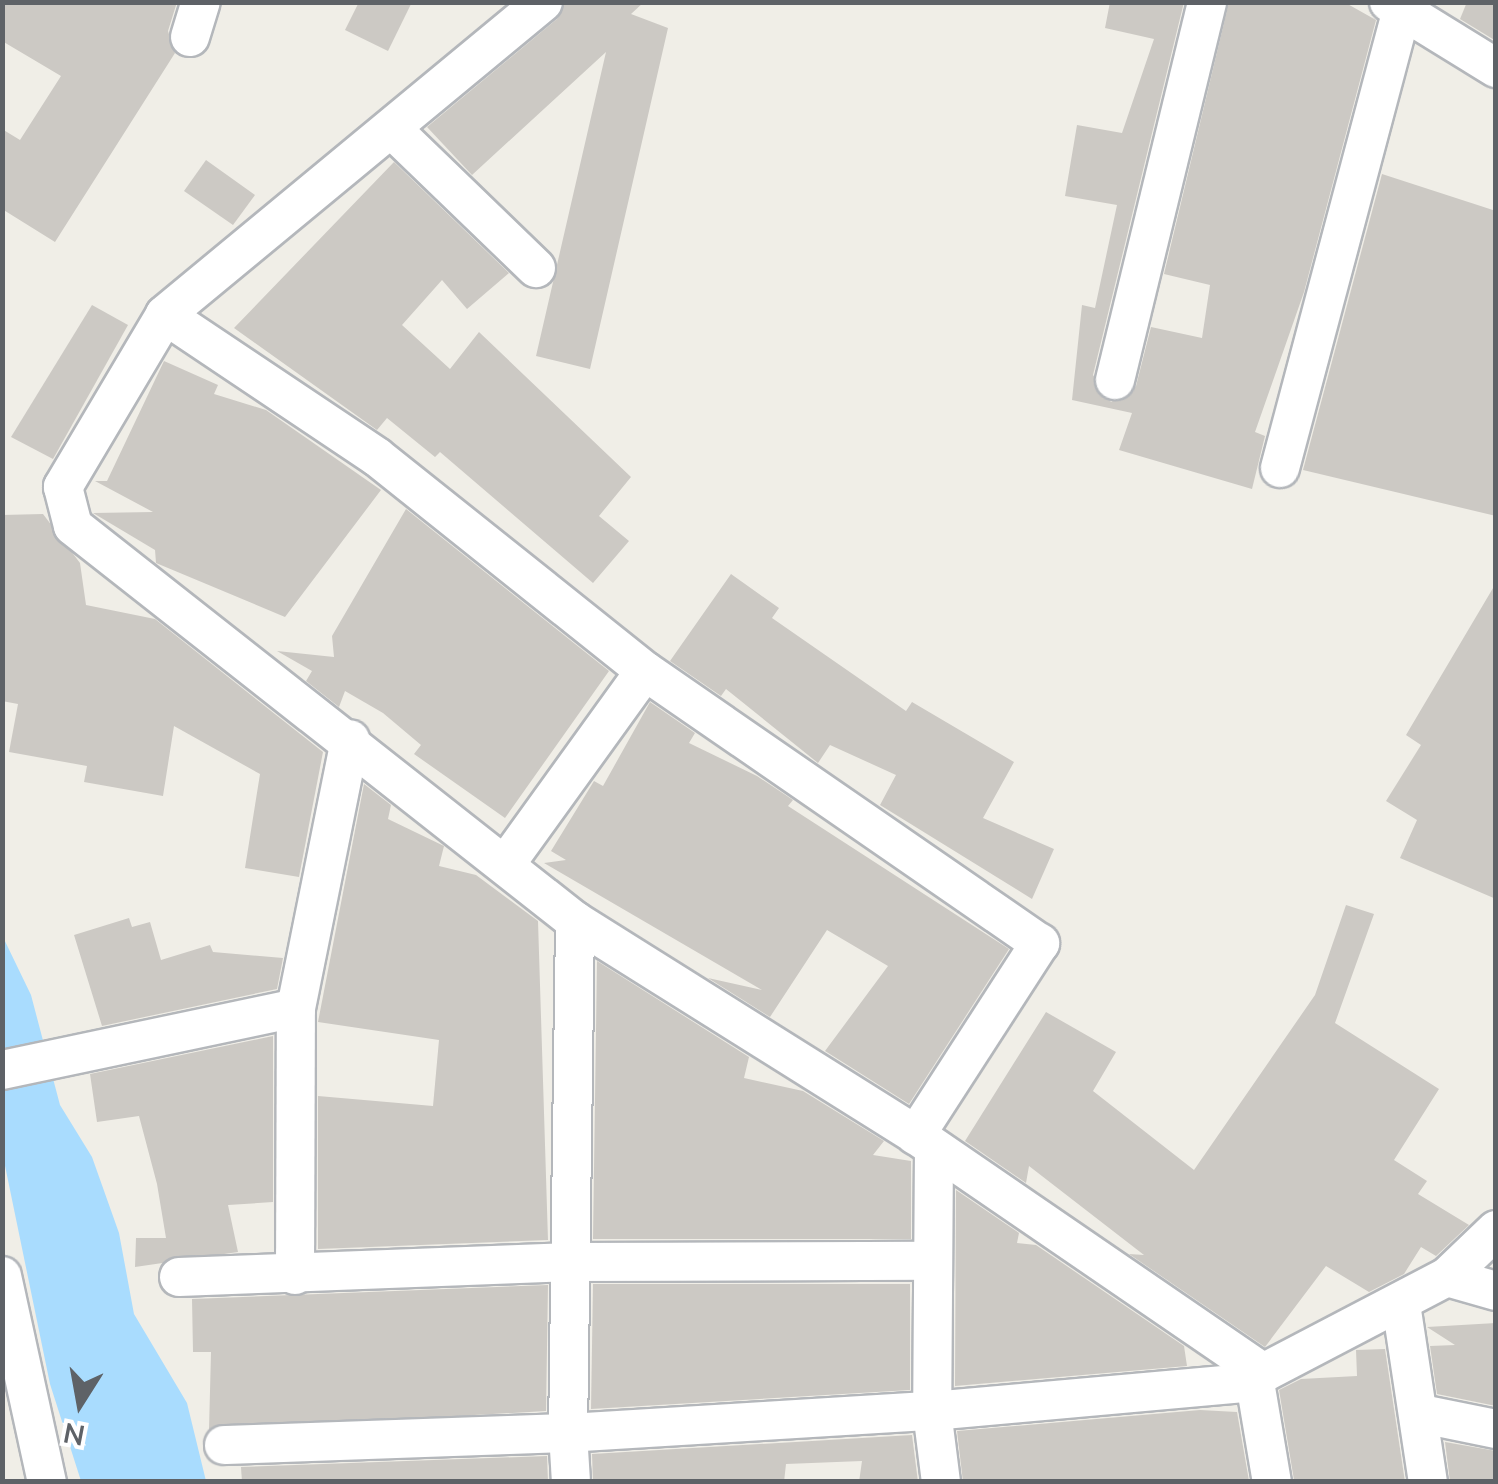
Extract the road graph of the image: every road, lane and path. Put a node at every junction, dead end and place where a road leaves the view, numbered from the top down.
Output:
1 (543, 2) edge
2 (1207, 2) edge
3 (1395, 6) edge
4 (1496, 68) edge
5 (395, 132) junction
6 (536, 268) dead end
7 (165, 315) junction
8 (1115, 380) dead end
9 (1280, 468) dead end
10 (644, 670) junction
11 (350, 739) junction
12 (506, 864) junction
13 (575, 921) junction
14 (296, 1008) junction
15 (2, 1070) edge
16 (925, 1142) junction
17 (1496, 1230) edge
18 (930, 1261) junction
19 (565, 1262) junction
20 (295, 1275) junction
21 (2, 1276) edge
22 (179, 1277) dead end
23 (1448, 1277) junction
24 (1496, 1291) edge
25 (1400, 1304) junction
26 (1259, 1378) junction
27 (932, 1411) junction
28 (1422, 1414) junction
29 (1496, 1429) edge
30 (568, 1433) junction
31 (224, 1444) dead end
32 (47, 1482) edge
33 (570, 1482) edge
34 (941, 1482) edge
35 (1272, 1482) edge
36 (1428, 1482) edge

1 - 5 street
2 - 8 street
3 - 4 street
3 - 9 street
5 - 6 street
5 - 7 street
7 - 10 street
7 - 11 street
10 - 12 street
10 - 16 street
11 - 12 street
11 - 14 street
12 - 13 street
13 - 16 street
13 - 19 street
14 - 15 street
14 - 20 street
16 - 18 street
16 - 26 street
17 - 23 street
18 - 19 street
18 - 27 street
19 - 20 street
19 - 30 street
20 - 22 street
21 - 32 street
23 - 24 street
23 - 25 street
25 - 26 street
25 - 28 street
26 - 27 street
26 - 35 street
27 - 30 street
27 - 34 street
28 - 29 street
28 - 36 street
30 - 31 street
30 - 33 street

